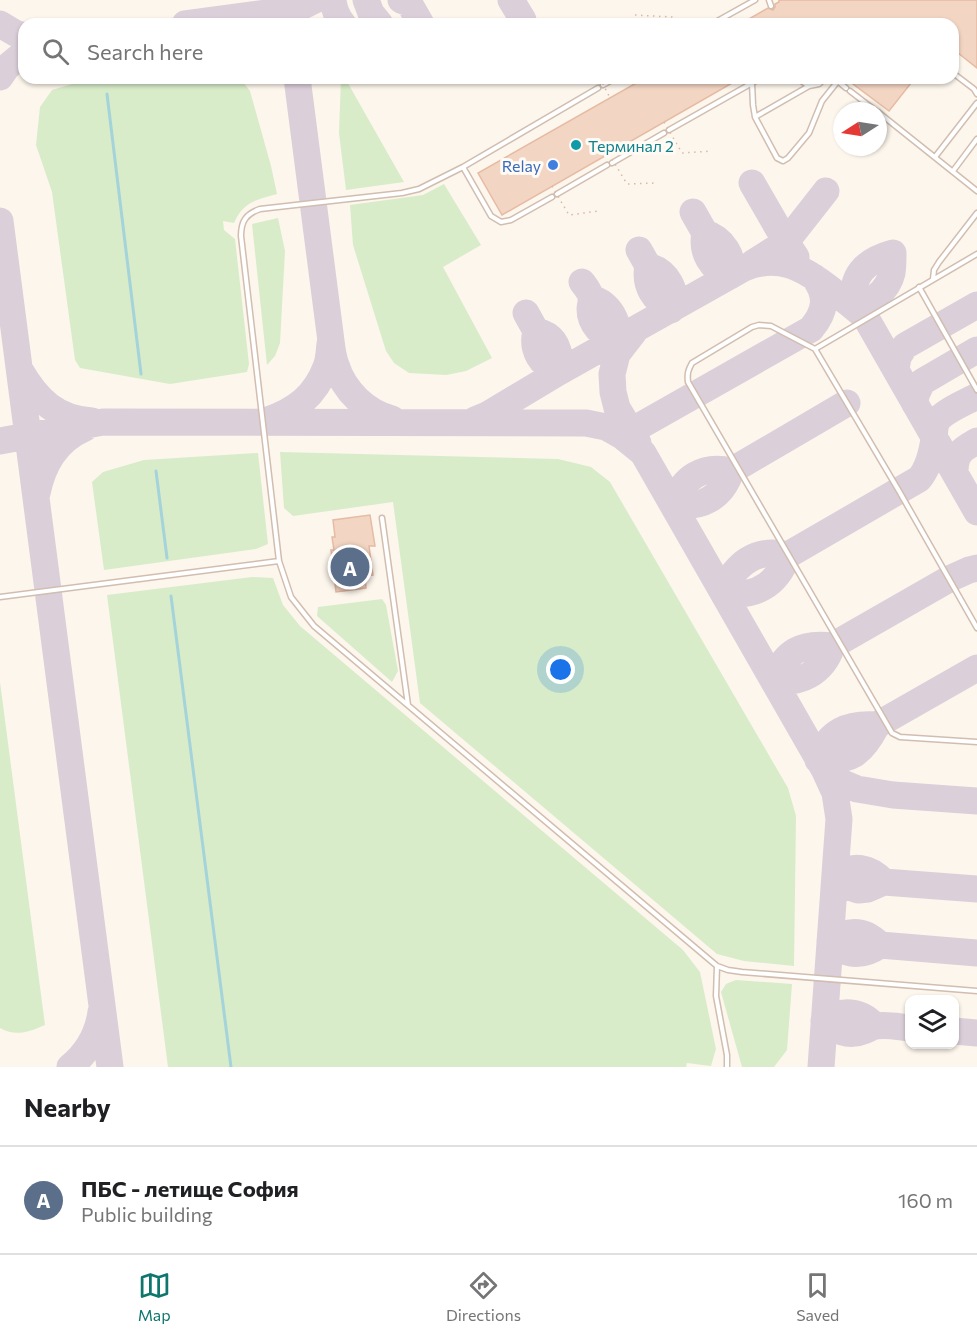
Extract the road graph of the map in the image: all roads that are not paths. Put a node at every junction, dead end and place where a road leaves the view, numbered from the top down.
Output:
1 (755, 0) edge
2 (769, 0) edge
3 (771, 6) dead end
4 (723, 18) edge
5 (959, 78) edge
6 (605, 84) edge
7 (750, 84) edge
8 (752, 84) edge
9 (806, 84) edge
10 (819, 84) edge
11 (833, 84) edge
12 (841, 84) edge
13 (809, 86) junction
14 (977, 96) edge
15 (864, 102) edge
16 (975, 105) edge
17 (755, 117) junction
18 (887, 120) edge
19 (669, 130) dead end
20 (664, 133) dead end
21 (976, 141) edge
22 (935, 157) junction
23 (463, 167) junction
24 (953, 171) junction
25 (977, 190) edge
26 (977, 213) edge
27 (977, 254) edge
28 (932, 279) junction
29 (919, 287) junction
30 (815, 349) junction
31 (977, 390) edge
32 (382, 518) dead end
33 (279, 561) junction
34 (0, 597) edge
35 (977, 628) edge
36 (408, 706) junction
37 (977, 742) edge
38 (717, 966) junction
39 (977, 991) edge
40 (728, 1067) edge

1 - 4 lane
2 - 3 lane
5 - 14 lane
6 - 23 lane
7 - 19 lane
8 - 17 lane
9 - 13 lane
10 - 13 lane
11 - 17 lane
12 - 15 lane
13 - 17 lane
14 - 16 lane
16 - 22 lane
18 - 22 lane
20 - 23 lane
21 - 24 lane
22 - 24 lane
23 - 33 lane
24 - 25 lane
26 - 28 lane
27 - 28 lane
28 - 29 lane
29 - 30 lane
29 - 31 lane
30 - 35 lane
30 - 37 lane
32 - 36 lane
33 - 34 lane
33 - 36 lane
36 - 38 lane
38 - 39 lane
38 - 40 lane

